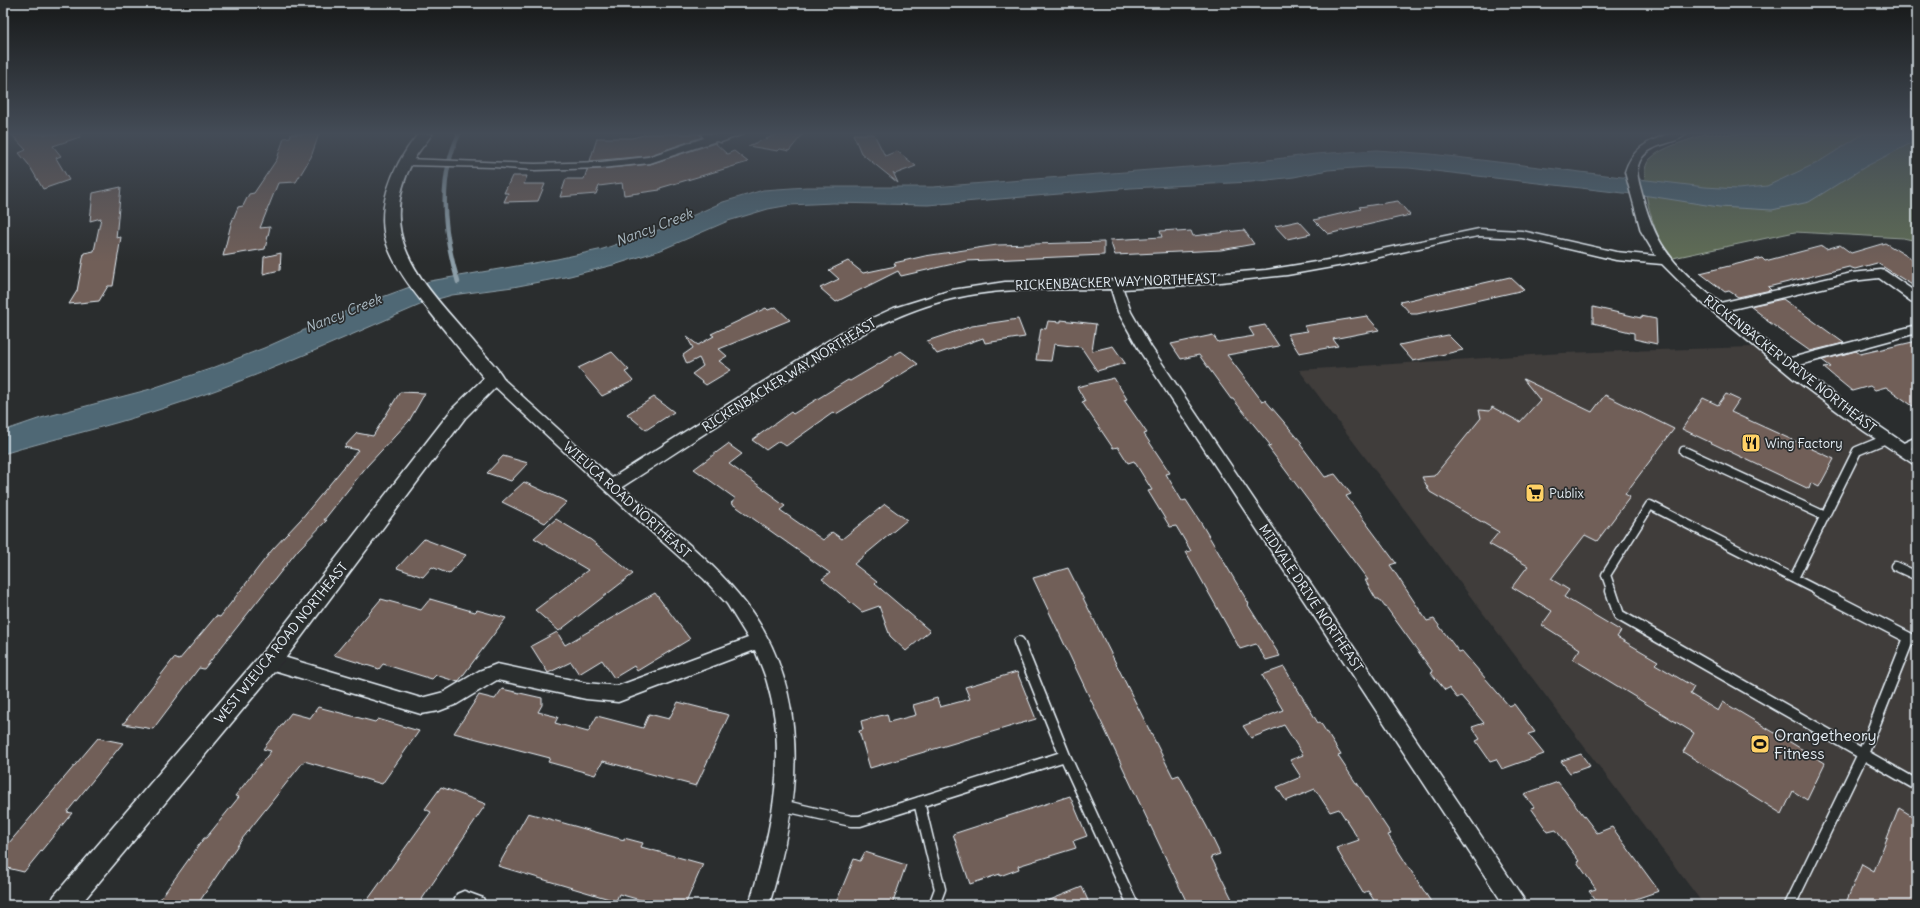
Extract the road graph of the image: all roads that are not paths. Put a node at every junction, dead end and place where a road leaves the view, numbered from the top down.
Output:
1 (400, 176) edge
2 (1632, 176) edge
3 (1666, 260) junction
4 (1116, 285) junction
5 (1917, 299) edge
6 (1717, 308) junction
7 (1917, 329) edge
8 (1786, 364) junction
9 (495, 379) junction
10 (1886, 439) junction
11 (1917, 442) edge
12 (1900, 449) junction
13 (1684, 451) dead end
14 (1917, 459) edge
15 (611, 487) junction
16 (1825, 516) junction
17 (1895, 566) dead end
18 (1917, 576) edge
19 (1794, 578) junction
20 (1913, 640) edge
21 (760, 641) junction
22 (1019, 642) dead end
23 (270, 660) junction
24 (1863, 754) junction
25 (1065, 756) junction
26 (1917, 785) edge
27 (919, 802) junction
28 (784, 806) junction
29 (62, 905) edge
30 (462, 905) edge
31 (476, 905) edge
32 (759, 905) edge
33 (934, 905) edge
34 (1133, 905) edge
35 (1516, 905) edge
36 (1790, 905) edge

1 - 9 street, WIEUCA ROAD NORTHEAST
2 - 3 street, RICKENBACKER DRIVE NORTHEAST
3 - 4 street, RICKENBACKER WAY NORTHEAST
3 - 6 street, RICKENBACKER DRIVE NORTHEAST
4 - 15 street, RICKENBACKER WAY NORTHEAST
4 - 35 street, MIDVALE DRIVE NORTHEAST
5 - 6 street
6 - 8 street, RICKENBACKER DRIVE NORTHEAST
7 - 8 street
8 - 10 street, RICKENBACKER DRIVE NORTHEAST
9 - 15 street, WIEUCA ROAD NORTHEAST
9 - 23 street, WEST WIEUCA ROAD NORTHEAST
10 - 12 street, RICKENBACKER DRIVE NORTHEAST
10 - 16 lane
11 - 12 lane
12 - 14 street, RICKENBACKER DRIVE NORTHEAST
13 - 16 lane
15 - 21 street, WIEUCA ROAD NORTHEAST
16 - 19 lane
17 - 18 lane
19 - 20 lane
19 - 24 lane
20 - 24 lane
21 - 23 street
21 - 28 street, WIEUCA ROAD NORTHEAST
22 - 25 lane
23 - 29 street, WEST WIEUCA ROAD NORTHEAST
24 - 26 lane
24 - 36 lane
25 - 27 lane
25 - 34 lane
27 - 28 lane
27 - 33 lane
28 - 32 street, WIEUCA ROAD NORTHEAST
30 - 31 street

